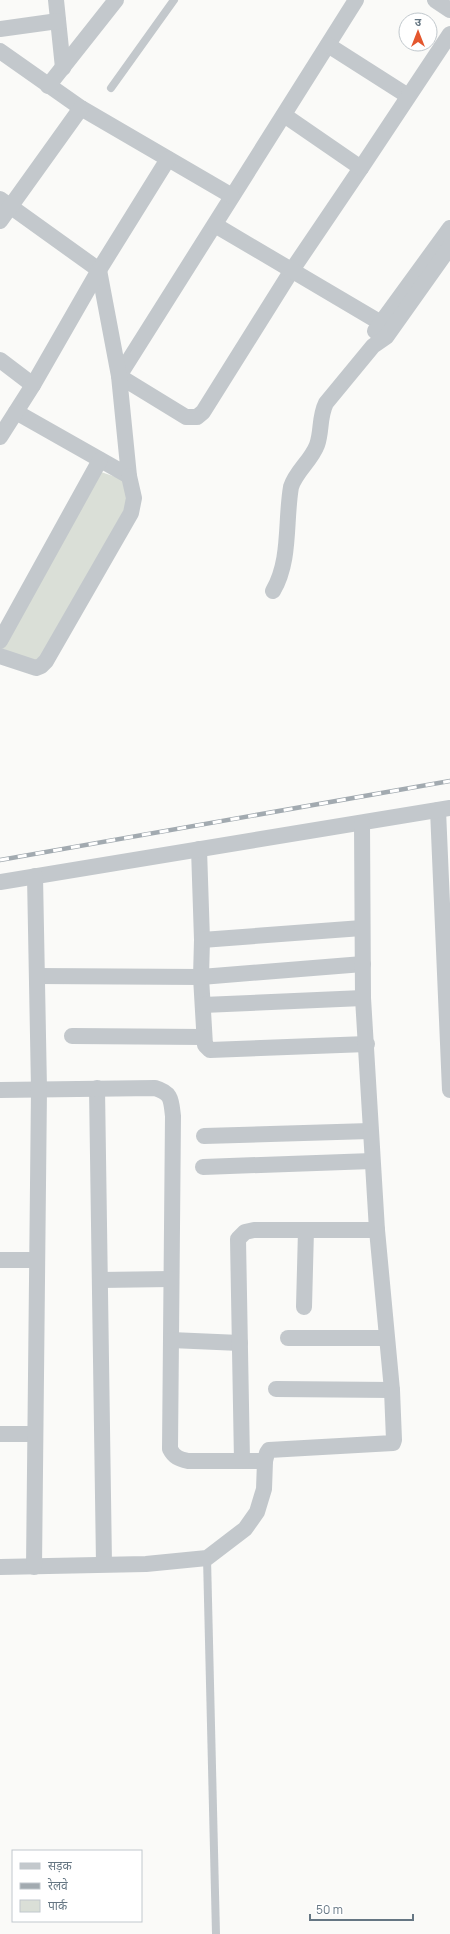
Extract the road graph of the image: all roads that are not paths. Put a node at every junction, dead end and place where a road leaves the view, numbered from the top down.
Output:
1 (56, 0) edge
2 (116, 0) edge
3 (174, 0) edge
4 (356, 0) edge
5 (435, 0) edge
6 (450, 10) edge
7 (58, 21) junction
8 (0, 29) edge
9 (450, 34) edge
10 (328, 45) junction
11 (0, 51) edge
12 (63, 68) junction
13 (48, 86) junction
14 (111, 88) dead end
15 (408, 96) junction
16 (81, 108) junction
17 (284, 115) junction
18 (168, 159) junction
19 (361, 168) junction
20 (232, 196) junction
21 (5, 203) edge
22 (0, 221) edge
23 (215, 225) junction
24 (450, 228) edge
25 (450, 247) edge
26 (99, 270) junction
27 (292, 270) junction
28 (381, 323) junction
29 (373, 346) junction
30 (0, 360) edge
31 (119, 376) junction
32 (33, 385) junction
33 (16, 412) junction
34 (0, 437) edge
35 (100, 460) junction
36 (129, 476) junction
37 (273, 591) dead end
38 (0, 641) edge
39 (0, 656) edge
40 (444, 809) edge
41 (362, 822) junction
42 (199, 849) junction
43 (35, 876) junction
44 (446, 879) edge
45 (0, 882) edge
46 (362, 928) junction
47 (202, 940) junction
48 (447, 956) edge
49 (363, 964) junction
50 (37, 976) junction
51 (201, 977) junction
52 (363, 998) junction
53 (203, 1005) junction
54 (72, 1036) dead end
55 (449, 1036) edge
56 (204, 1037) junction
57 (367, 1044) junction
58 (97, 1088) junction
59 (39, 1089) junction
60 (0, 1090) edge
61 (450, 1090) edge
62 (370, 1131) junction
63 (204, 1136) dead end
64 (372, 1161) junction
65 (203, 1167) dead end
66 (306, 1230) junction
67 (377, 1230) junction
68 (0, 1260) edge
69 (37, 1260) junction
70 (171, 1279) junction
71 (100, 1280) junction
72 (304, 1307) dead end
73 (288, 1338) dead end
74 (386, 1338) junction
75 (171, 1340) junction
76 (240, 1343) junction
77 (276, 1389) dead end
78 (392, 1390) junction
79 (0, 1434) edge
80 (35, 1434) junction
81 (242, 1461) junction
82 (265, 1461) junction
83 (207, 1558) junction
84 (104, 1564) junction
85 (0, 1567) edge
86 (34, 1567) junction
87 (216, 1934) edge

1 - 7 street
2 - 12 street
3 - 14 lane
4 - 10 street
5 - 6 street
7 - 8 street
7 - 12 street
9 - 15 street
10 - 15 street
10 - 17 street
11 - 13 street
12 - 13 street
13 - 16 street
15 - 19 street
16 - 18 street
16 - 21 street
17 - 19 street
17 - 20 street
18 - 20 street
18 - 26 street
19 - 27 street
20 - 23 street
21 - 22 street
21 - 26 street
23 - 27 street
23 - 31 street
24 - 28 street
25 - 29 street
26 - 31 street
26 - 32 street
27 - 28 street
27 - 31 street
28 - 29 street
29 - 37 street
30 - 32 street
31 - 36 street
32 - 33 street
33 - 34 street
33 - 35 street
35 - 36 street
35 - 38 street
36 - 39 street
40 - 41 street
40 - 44 street
41 - 42 street
41 - 46 street
42 - 43 street
42 - 47 street
43 - 45 street
43 - 50 street
44 - 48 street
46 - 47 street
46 - 49 street
47 - 51 street
48 - 55 street
49 - 51 street
49 - 52 street
50 - 51 street
50 - 59 street
51 - 53 street
52 - 53 street
52 - 57 street
53 - 56 street
54 - 56 street
55 - 61 street
56 - 57 street
57 - 62 street
58 - 59 street
58 - 70 street
58 - 71 street
59 - 60 street
59 - 69 street
62 - 63 street
62 - 64 street
64 - 65 street
64 - 67 street
66 - 67 street
66 - 72 street
66 - 76 street
67 - 74 street
68 - 69 street
69 - 80 street
70 - 71 street
70 - 75 street
71 - 84 street
73 - 74 street
74 - 78 street
75 - 76 street
75 - 81 street
76 - 81 street
77 - 78 street
78 - 82 street
79 - 80 street
80 - 86 street
81 - 82 street
82 - 83 street
83 - 84 street
83 - 87 lane
84 - 86 street
85 - 86 street

